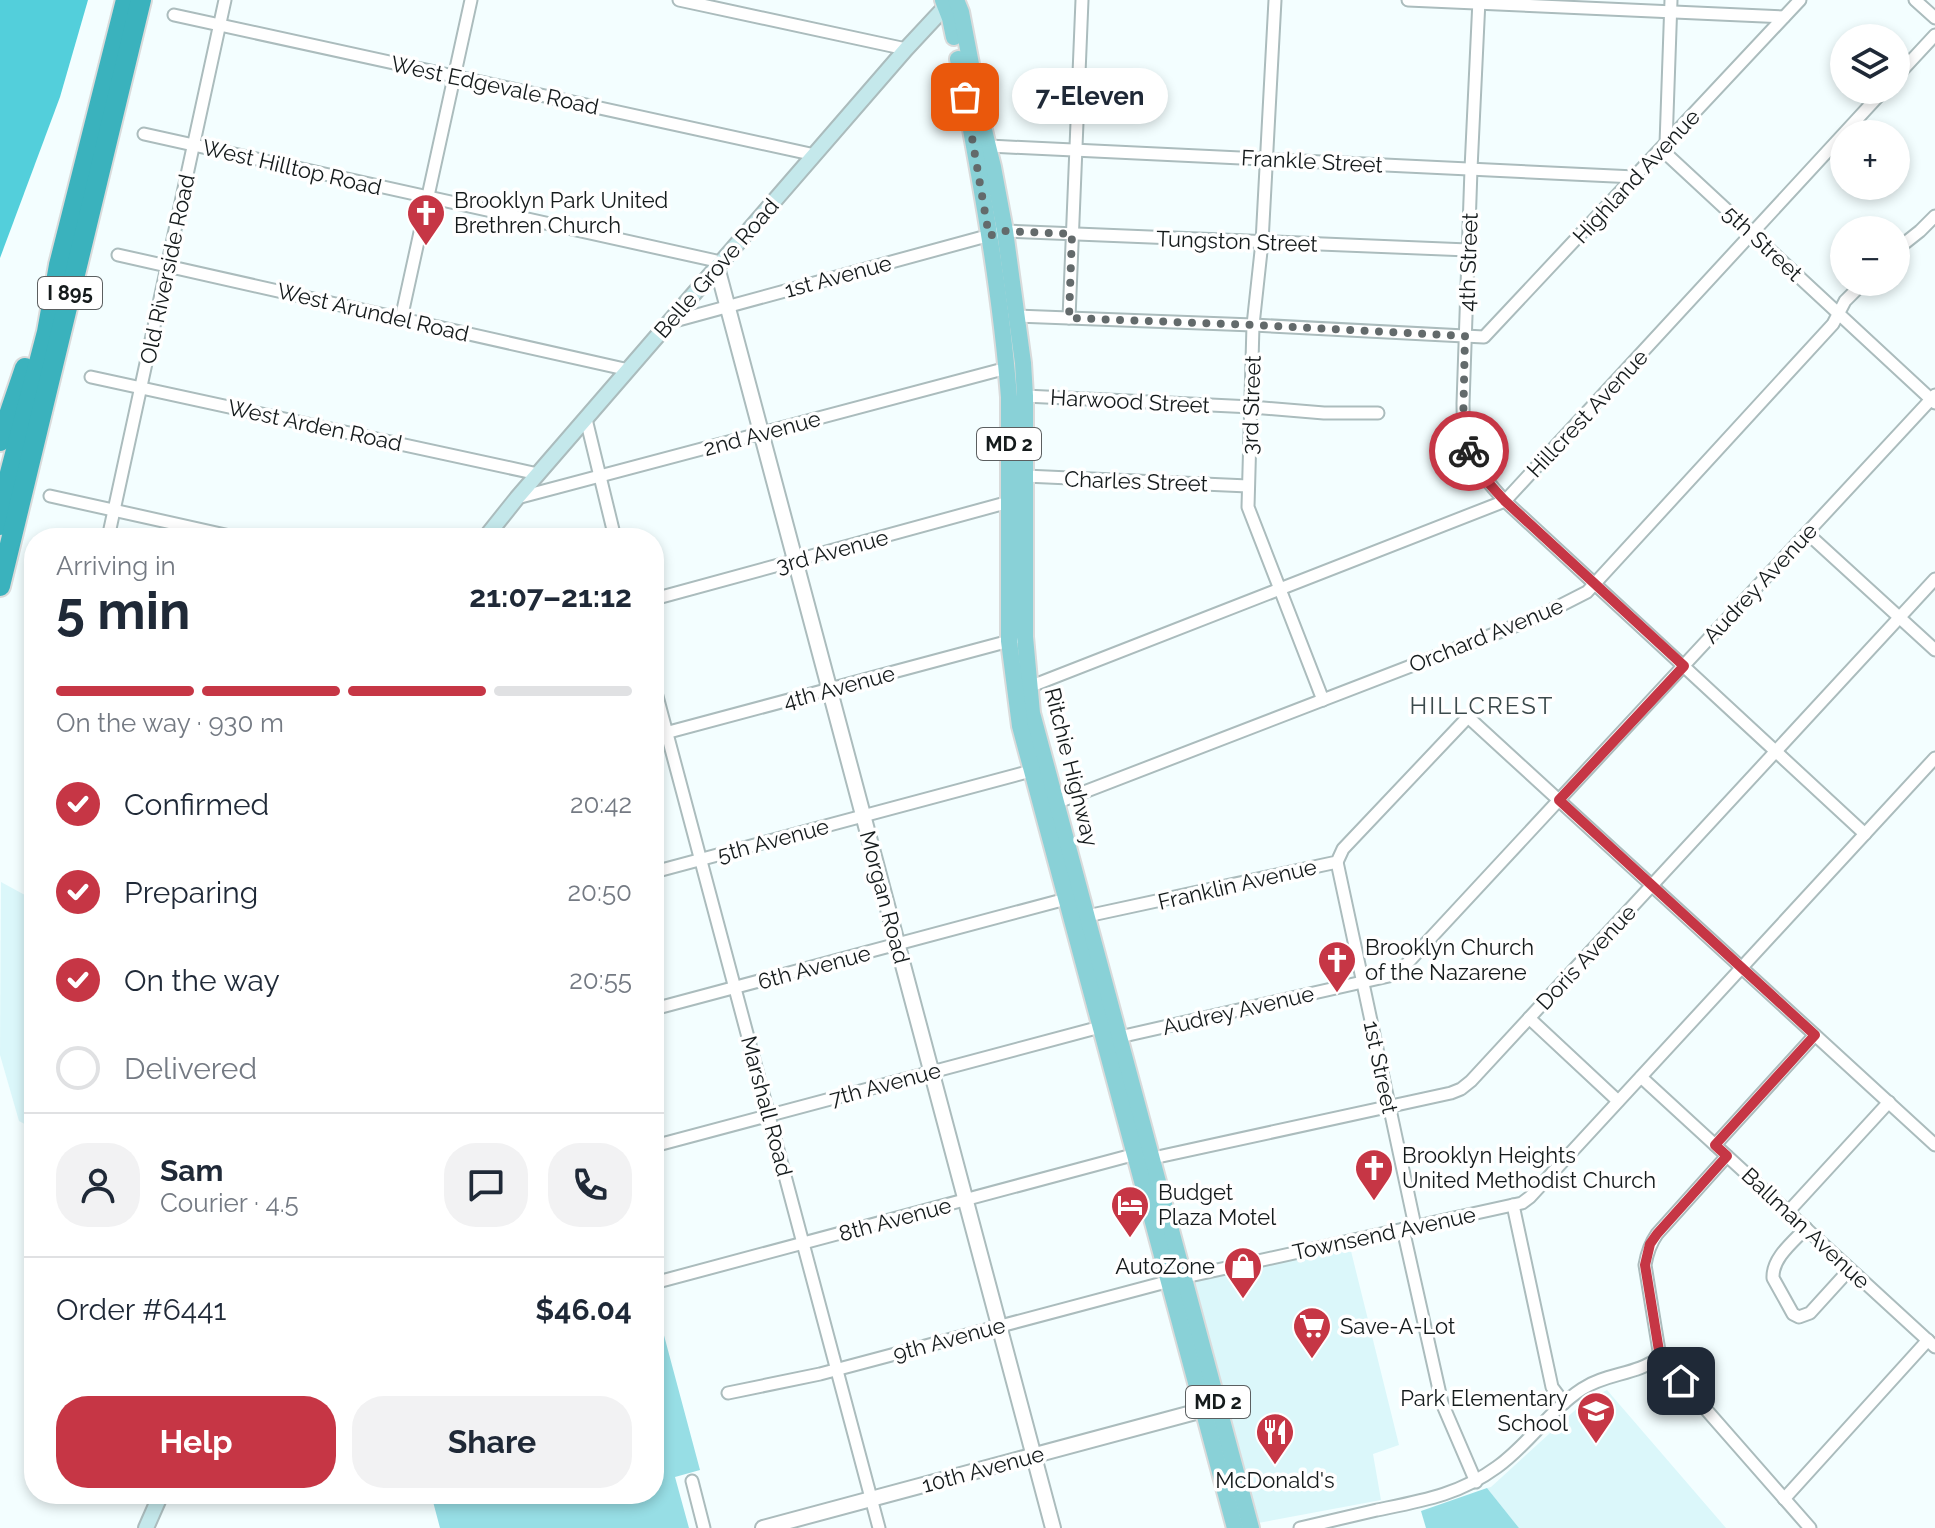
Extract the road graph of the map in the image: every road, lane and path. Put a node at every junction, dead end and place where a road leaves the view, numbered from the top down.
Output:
1 (126, 0) edge
2 (141, 0) edge
3 (225, 0) edge
4 (471, 0) edge
5 (679, 0) edge
6 (1082, 0) edge
7 (1275, 0) edge
8 (1408, 0) edge
9 (1800, 0) edge
10 (1915, 0) edge
11 (948, 2) edge
12 (1479, 2) edge
13 (1671, 6) edge
14 (174, 15) dead end
15 (1784, 17) junction
16 (1935, 18) edge
17 (220, 25) junction
18 (1935, 35) edge
19 (906, 49) junction
20 (1910, 62) edge
21 (454, 76) junction
22 (1871, 104) edge
23 (144, 134) dead end
24 (194, 145) junction
25 (989, 146) junction
26 (1663, 146) junction
27 (1076, 150) junction
28 (815, 155) junction
29 (1268, 159) junction
30 (1471, 169) junction
31 (1635, 177) junction
32 (427, 197) junction
33 (1935, 216) edge
34 (997, 234) junction
35 (1072, 234) junction
36 (1752, 234) junction
37 (1910, 238) edge
38 (1262, 242) junction
39 (1468, 250) junction
40 (118, 255) dead end
41 (719, 264) junction
42 (59, 265) junction
43 (167, 266) junction
44 (1850, 296) edge
45 (727, 306) junction
46 (1838, 313) junction
47 (1016, 316) junction
48 (1069, 318) junction
49 (401, 319) junction
50 (671, 322) junction
51 (1253, 325) junction
52 (1465, 336) junction
53 (1007, 368) junction
54 (629, 370) junction
55 (91, 377) dead end
56 (141, 387) junction
57 (1025, 396) junction
58 (1934, 399) edge
59 (1252, 407) junction
60 (1378, 413) dead end
61 (586, 419) junction
62 (761, 433) junction
63 (0, 441) edge
64 (538, 474) junction
65 (600, 476) junction
66 (1025, 476) junction
67 (1248, 486) junction
68 (50, 496) dead end
69 (517, 498) junction
70 (1505, 501) junction
71 (1009, 502) junction
72 (114, 510) junction
73 (0, 525) edge
74 (110, 528) edge
75 (194, 528) edge
76 (493, 528) edge
77 (613, 528) edge
78 (1807, 533) junction
79 (795, 561) junction
80 (1935, 579) edge
81 (1595, 584) junction
82 (0, 586) edge
83 (1280, 589) junction
84 (664, 596) edge
85 (1899, 617) junction
86 (1017, 639) junction
87 (1935, 650) edge
88 (1684, 666) junction
89 (1029, 687) junction
90 (829, 689) junction
91 (1323, 700) junction
92 (664, 722) edge
93 (667, 733) junction
94 (664, 734) edge
95 (1776, 751) junction
96 (1935, 758) edge
97 (1031, 771) junction
98 (1559, 800) junction
99 (1048, 806) junction
100 (863, 816) junction
101 (1865, 834) junction
102 (701, 860) junction
103 (1337, 862) junction
104 (664, 869) edge
105 (1652, 885) junction
106 (1066, 899) junction
107 (1087, 916) junction
108 (897, 944) junction
109 (1742, 967) junction
110 (1362, 982) junction
111 (735, 988) junction
112 (664, 1006) edge
113 (1529, 1018) junction
114 (1110, 1032) junction
115 (1815, 1035) junction
116 (931, 1072) junction
117 (1641, 1077) junction
118 (1618, 1101) junction
119 (1889, 1102) junction
120 (1389, 1106) junction
121 (769, 1115) junction
122 (664, 1143) edge
123 (1715, 1145) junction
124 (1935, 1145) edge
125 (1144, 1156) junction
126 (1727, 1156) junction
127 (965, 1200) junction
128 (1513, 1205) junction
129 (1788, 1212) junction
130 (1409, 1228) junction
131 (1806, 1228) junction
132 (803, 1243) junction
133 (1850, 1269) junction
134 (1177, 1279) junction
135 (664, 1280) edge
136 (999, 1326) junction
137 (1933, 1345) edge
138 (1660, 1357) junction
139 (837, 1369) junction
140 (728, 1393) dead end
141 (1564, 1403) junction
142 (1203, 1410) junction
143 (1034, 1456) junction
144 (692, 1481) dead end
145 (1476, 1482) junction
146 (872, 1499) junction
147 (1784, 1499) junction
148 (157, 1504) edge
149 (146, 1528) edge
150 (704, 1528) edge
151 (763, 1528) edge
152 (879, 1528) edge
153 (1053, 1528) edge
154 (1235, 1528) edge
155 (1251, 1528) edge
156 (1300, 1528) edge
157 (1810, 1528) edge

1 - 42 highway, I 895
2 - 82 highway, I 895
3 - 17 street, Old Riverside Road
4 - 21 street
5 - 19 street
6 - 27 street
7 - 29 street, 3rd Street
8 - 12 street
9 - 15 street, Highland Avenue
10 - 16 street
11 - 19 main road, Belle Grove Road
11 - 25 main road, Ritchie Highway / MD 2
11 - 34 main road, Ritchie Highway / MD 2
12 - 13 street
12 - 30 street, 4th Street
13 - 15 street
13 - 26 street
14 - 17 street, West Edgevale Road
15 - 26 street, Highland Avenue
17 - 21 street, West Edgevale Road
17 - 24 street, Old Riverside Road
18 - 20 street
19 - 28 main road, Belle Grove Road
21 - 28 street, West Edgevale Road
21 - 32 street
22 - 36 street, Hillcrest Avenue
23 - 24 street, West Hilltop Road
24 - 32 street, West Hilltop Road
24 - 43 street, Old Riverside Road
25 - 27 street, Frankle Street
25 - 34 main road, Ritchie Highway / MD 2
26 - 31 street, Highland Avenue
26 - 36 street, 5th Street
27 - 29 street, Frankle Street
27 - 35 street
28 - 41 main road, Belle Grove Road
29 - 30 street, Frankle Street
29 - 38 street, 3rd Street
30 - 31 street, Frankle Street
30 - 39 street, 4th Street
31 - 52 street, Highland Avenue
32 - 41 street, West Hilltop Road
32 - 49 street
33 - 37 street
34 - 35 street, Tungston Street
34 - 45 street, 1st Avenue
34 - 47 main road, Ritchie Highway / MD 2
34 - 53 main road, Ritchie Highway / MD 2
35 - 38 street, Tungston Street
35 - 48 street
36 - 46 street, 5th Street
36 - 70 street, Hillcrest Avenue
38 - 39 street, Tungston Street
38 - 51 street, 3rd Street
39 - 52 street, 4th Street
40 - 43 street, West Arundel Road
41 - 45 street, Morgan Road
41 - 50 main road, Belle Grove Road
42 - 63 highway
42 - 73 highway, I 895
43 - 49 street, West Arundel Road
43 - 56 street, Old Riverside Road
44 - 46 street, Orchard Avenue
45 - 50 street, 1st Avenue
45 - 62 street, Morgan Road
46 - 58 street, 5th Street
46 - 81 street, Orchard Avenue
47 - 48 street
47 - 57 main road, Ritchie Highway / MD 2
48 - 51 street
49 - 54 street, West Arundel Road
50 - 54 main road, Belle Grove Road
51 - 52 street
51 - 59 street, 3rd Street
52 - 70 street, 4th Street
53 - 62 street, 2nd Avenue
53 - 71 main road, Ritchie Highway / MD 2
54 - 61 main road, Belle Grove Road
55 - 56 street, West Arden Road
56 - 64 street, West Arden Road
56 - 72 street, Old Riverside Road
57 - 59 street, Harwood Street
57 - 66 main road, Ritchie Highway / MD 2
58 - 78 street, Audrey Avenue
59 - 60 street, Harwood Street
59 - 67 street, 3rd Street
61 - 64 main road, Belle Grove Road
61 - 65 street
62 - 65 street, 2nd Avenue
62 - 79 street, Morgan Road
64 - 69 main road, Belle Grove Road
65 - 69 street, 2nd Avenue
65 - 77 street
66 - 67 street, Charles Street
66 - 86 main road, Ritchie Highway / MD 2
67 - 83 street, 3rd Street
68 - 72 street
69 - 76 main road, Belle Grove Road
70 - 81 street, 4th Street
70 - 83 street, Hillcrest Avenue
71 - 79 street, 3rd Avenue
71 - 86 main road, Ritchie Highway / MD 2
72 - 74 street, Old Riverside Road
72 - 75 street
78 - 85 street
78 - 88 street, Audrey Avenue
79 - 84 street, 3rd Avenue
79 - 90 street, Morgan Road
80 - 85 street, Doris Avenue
81 - 88 street, 4th Street
81 - 91 street, Orchard Avenue
83 - 89 street, Hillcrest Avenue
83 - 91 street, 3rd Street
85 - 87 street
85 - 95 street, Doris Avenue
86 - 89 main road, Ritchie Highway / MD 2
86 - 90 street, 4th Avenue
86 - 97 main road, Ritchie Highway / MD 2
88 - 95 street, 4th Street
88 - 98 street, Audrey Avenue
89 - 99 main road, Ritchie Highway / MD 2
90 - 93 street, 4th Avenue
90 - 100 street, Morgan Road
91 - 99 street, Orchard Avenue
92 - 93 street, Marshall Road
93 - 94 street, 4th Avenue
93 - 102 street, Marshall Road
95 - 101 street, 4th Street
95 - 105 street, Doris Avenue
96 - 101 street, Townsend Avenue
97 - 99 main road, Ritchie Highway / MD 2
97 - 100 street, 5th Avenue
98 - 103 street, Franklin Avenue
98 - 105 street
98 - 110 street, Audrey Avenue
99 - 106 main road, Ritchie Highway / MD 2
99 - 107 main road, Ritchie Highway / MD 2
100 - 102 street, 5th Avenue
100 - 108 street, Morgan Road
101 - 109 street, Townsend Avenue
102 - 104 street, 5th Avenue
102 - 111 street, Marshall Road
103 - 107 street, Franklin Avenue
103 - 110 street, 1st Street
105 - 109 street
105 - 113 street, Doris Avenue
106 - 108 street, 6th Avenue
106 - 114 main road, Ritchie Highway / MD 2
107 - 114 main road, Ritchie Highway / MD 2
108 - 111 street, 6th Avenue
108 - 116 street, Morgan Road
109 - 115 street
109 - 117 street, Townsend Avenue
110 - 114 street, Audrey Avenue
110 - 120 street, 1st Street
111 - 112 street, 6th Avenue
111 - 121 street, Marshall Road
113 - 118 street
113 - 120 street, Doris Avenue
114 - 116 street, 7th Avenue
114 - 125 main road, Ritchie Highway / MD 2
115 - 119 street
115 - 123 street
116 - 121 street, 7th Avenue
116 - 127 street, Morgan Road
117 - 118 street, Townsend Avenue
117 - 123 street, Ballman Avenue
118 - 128 street, Townsend Avenue
119 - 124 street
119 - 129 street
120 - 125 street, Doris Avenue
120 - 130 street, 1st Street
121 - 122 street, 7th Avenue
121 - 132 street, Marshall Road
123 - 126 street, Ballman Avenue
125 - 127 street, 8th Avenue
125 - 134 main road, Ritchie Highway / MD 2
126 - 129 street, Ballman Avenue
126 - 138 street
127 - 132 street, 8th Avenue
127 - 136 street, Morgan Road
128 - 130 street, Townsend Avenue
128 - 141 street
129 - 131 street, Ballman Avenue
130 - 134 street, Townsend Avenue
130 - 145 street, 1st Street
131 - 133 street, Ballman Avenue
131 - 133 street
132 - 135 street, 8th Avenue
132 - 139 street, Marshall Road
133 - 137 street, Ballman Avenue
134 - 136 street, 9th Avenue
134 - 142 main road, Ritchie Highway / MD 2
134 - 155 main road, Ritchie Highway / MD 2
136 - 139 street, 9th Avenue
136 - 143 street, Morgan Road
137 - 147 street
138 - 141 street
138 - 147 street
139 - 140 street, 9th Avenue
139 - 146 street, Marshall Road
141 - 145 street
142 - 143 street, 10th Avenue
142 - 154 main road, Ritchie Highway / MD 2
143 - 146 street, 10th Avenue
143 - 153 street, Morgan Road
144 - 150 street
145 - 156 street
146 - 151 street, 10th Avenue
146 - 152 street, Marshall Road
147 - 157 street
148 - 149 main road

